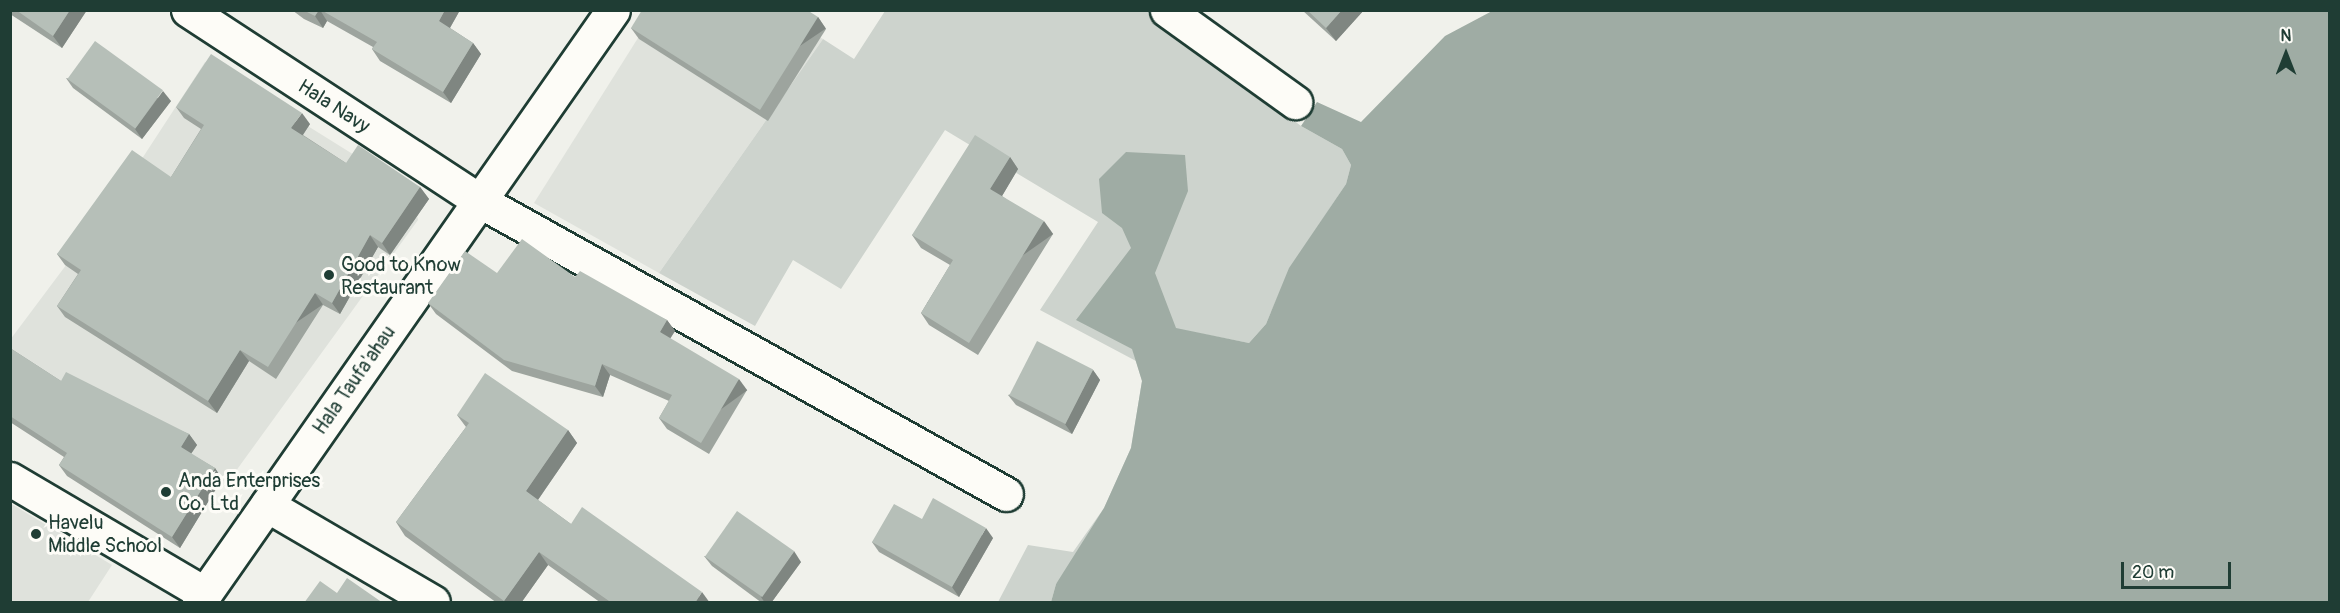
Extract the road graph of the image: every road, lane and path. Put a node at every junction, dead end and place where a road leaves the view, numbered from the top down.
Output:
1 (188, 10) edge
2 (613, 10) edge
3 (1167, 10) edge
4 (1295, 102) dead end
5 (480, 201) junction
6 (10, 479) edge
7 (1006, 494) dead end
8 (267, 505) junction
9 (202, 598) edge
10 (433, 603) edge

1 - 5 street, Hala Navy
2 - 5 street, Hala Taufa'ahau
3 - 4 street
5 - 7 street, Hala Navy
5 - 8 street, Hala Taufa'ahau
6 - 9 street
8 - 9 street, Hala Taufa'ahau
8 - 10 street

